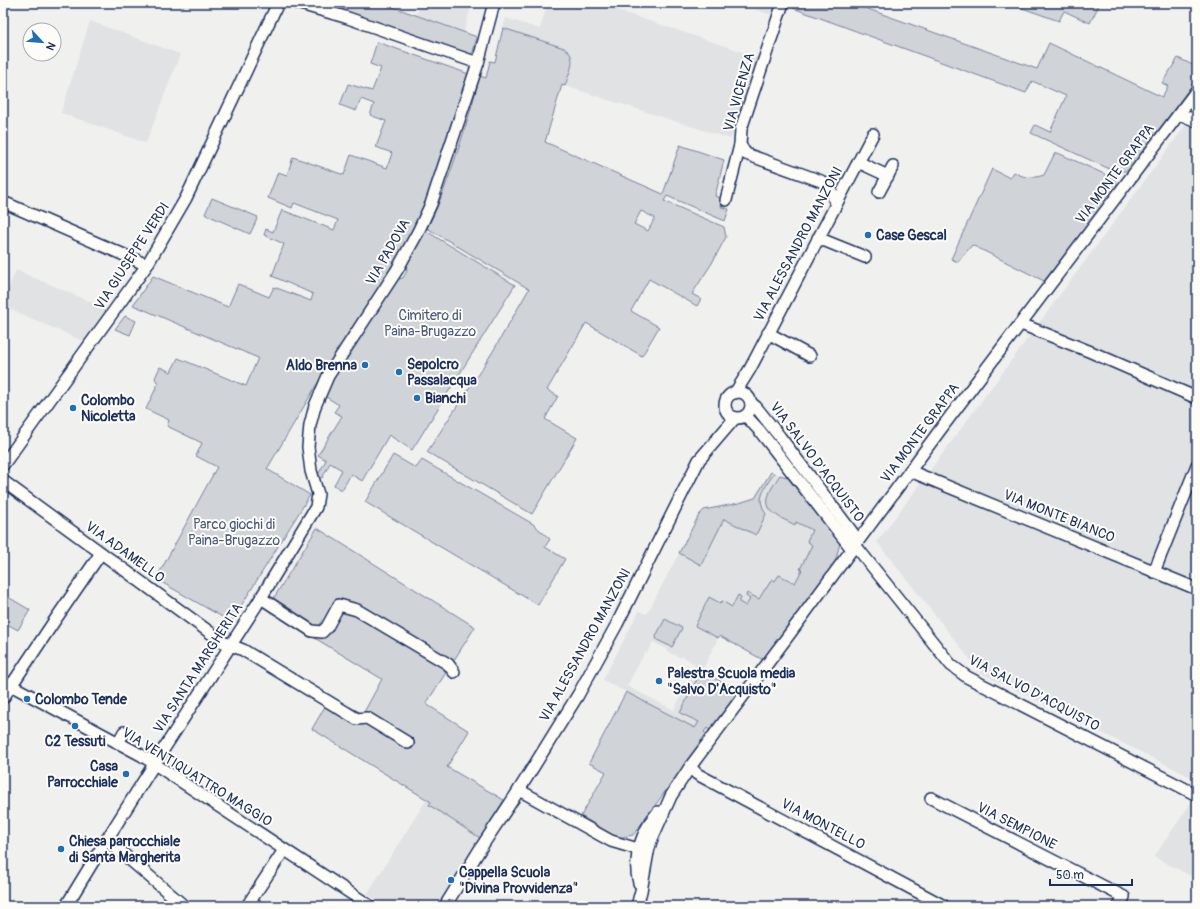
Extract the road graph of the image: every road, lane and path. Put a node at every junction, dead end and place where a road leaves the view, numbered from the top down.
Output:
1 (278, 3) edge
2 (297, 3) edge
3 (494, 3) edge
4 (783, 3) edge
5 (478, 63) junction
6 (1197, 90) edge
7 (1179, 114) junction
8 (1197, 121) edge
9 (873, 134) dead end
10 (740, 145) junction
11 (858, 162) junction
12 (879, 192) dead end
13 (726, 200) dead end
14 (3, 202) edge
15 (836, 204) junction
16 (818, 238) junction
17 (865, 257) dead end
18 (147, 265) junction
19 (1021, 324) junction
20 (768, 333) junction
21 (810, 356) dead end
22 (750, 369) junction
23 (735, 393) junction
24 (1197, 398) edge
25 (749, 399) junction
26 (746, 416) junction
27 (735, 418) junction
28 (3, 465) edge
29 (1197, 465) edge
30 (910, 471) junction
31 (3, 482) edge
32 (316, 507) joint
33 (855, 545) junction
34 (102, 553) junction
35 (1154, 572) junction
36 (1197, 589) edge
37 (262, 598) junction
38 (231, 644) junction
39 (454, 672) dead end
40 (7, 683) edge
41 (3, 698) edge
42 (124, 732) dead end
43 (118, 743) junction
44 (408, 743) dead end
45 (154, 764) junction
46 (690, 767) junction
47 (519, 790) junction
48 (1197, 795) edge
49 (931, 798) dead end
50 (105, 843) junction
51 (284, 850) junction
52 (643, 850) junction
53 (1122, 902) edge
54 (640, 905) edge
55 (66, 906) edge
56 (184, 906) edge
57 (247, 906) edge
58 (370, 906) edge
59 (445, 906) edge
60 (944, 906) edge

1 - 18 street, VIA GIUSEPPE VERDI
2 - 5 street
3 - 5 street, VIA PADOVA
4 - 10 street, VIA VICENZA
5 - 32 street, VIA PADOVA
6 - 7 street, VIA MONTE GRAPPA
7 - 8 street
7 - 19 street, VIA MONTE GRAPPA
9 - 11 street, VIA ALESSANDRO MANZONI
10 - 13 street
10 - 15 street, VIA VICENZA
11 - 12 street
11 - 15 street, VIA ALESSANDRO MANZONI
14 - 18 street
15 - 16 street, VIA ALESSANDRO MANZONI
16 - 17 street
16 - 20 street, VIA ALESSANDRO MANZONI
18 - 28 street, VIA GIUSEPPE VERDI
19 - 24 street
19 - 30 street, VIA MONTE GRAPPA
20 - 21 street
20 - 22 street, VIA ALESSANDRO MANZONI
22 - 23 street, VIA ALESSANDRO MANZONI
22 - 25 street, VIA ALESSANDRO MANZONI
23 - 25 street
23 - 27 street
25 - 26 street
25 - 33 street, VIA SALVO D'ACQUISTO
26 - 27 street
26 - 33 street, VIA SALVO D'ACQUISTO
27 - 47 street, VIA ALESSANDRO MANZONI
29 - 35 street
30 - 33 street, VIA MONTE GRAPPA
30 - 35 street, VIA MONTE BIANCO
31 - 34 street, VIA ADAMELLO
32 - 37 street, VIA SANTA MARGHERITA
33 - 46 street, VIA MONTE GRAPPA
33 - 48 street, VIA SALVO D'ACQUISTO
34 - 38 street, VIA ADAMELLO
34 - 40 street
35 - 36 street, VIA MONTE BIANCO
37 - 38 street, VIA SANTA MARGHERITA
37 - 39 street
38 - 44 street, VIA ADAMELLO
38 - 45 street, VIA SANTA MARGHERITA
40 - 41 street
40 - 43 street, VIA VENTIQUATTRO MAGGIO
42 - 43 street
43 - 45 street, VIA VENTIQUATTRO MAGGIO
45 - 50 street, VIA SANTA MARGHERITA
45 - 51 street, VIA VENTIQUATTRO MAGGIO
46 - 52 street, VIA MONTE GRAPPA
46 - 60 street, VIA MONTELLO
47 - 52 street
47 - 59 street, VIA ALESSANDRO MANZONI
49 - 53 street, VIA SEMPIONE
50 - 55 street, VIA SANTA MARGHERITA
50 - 56 street
51 - 57 street
51 - 58 street, VIA VENTIQUATTRO MAGGIO
52 - 54 street, VIA MONTE GRAPPA

